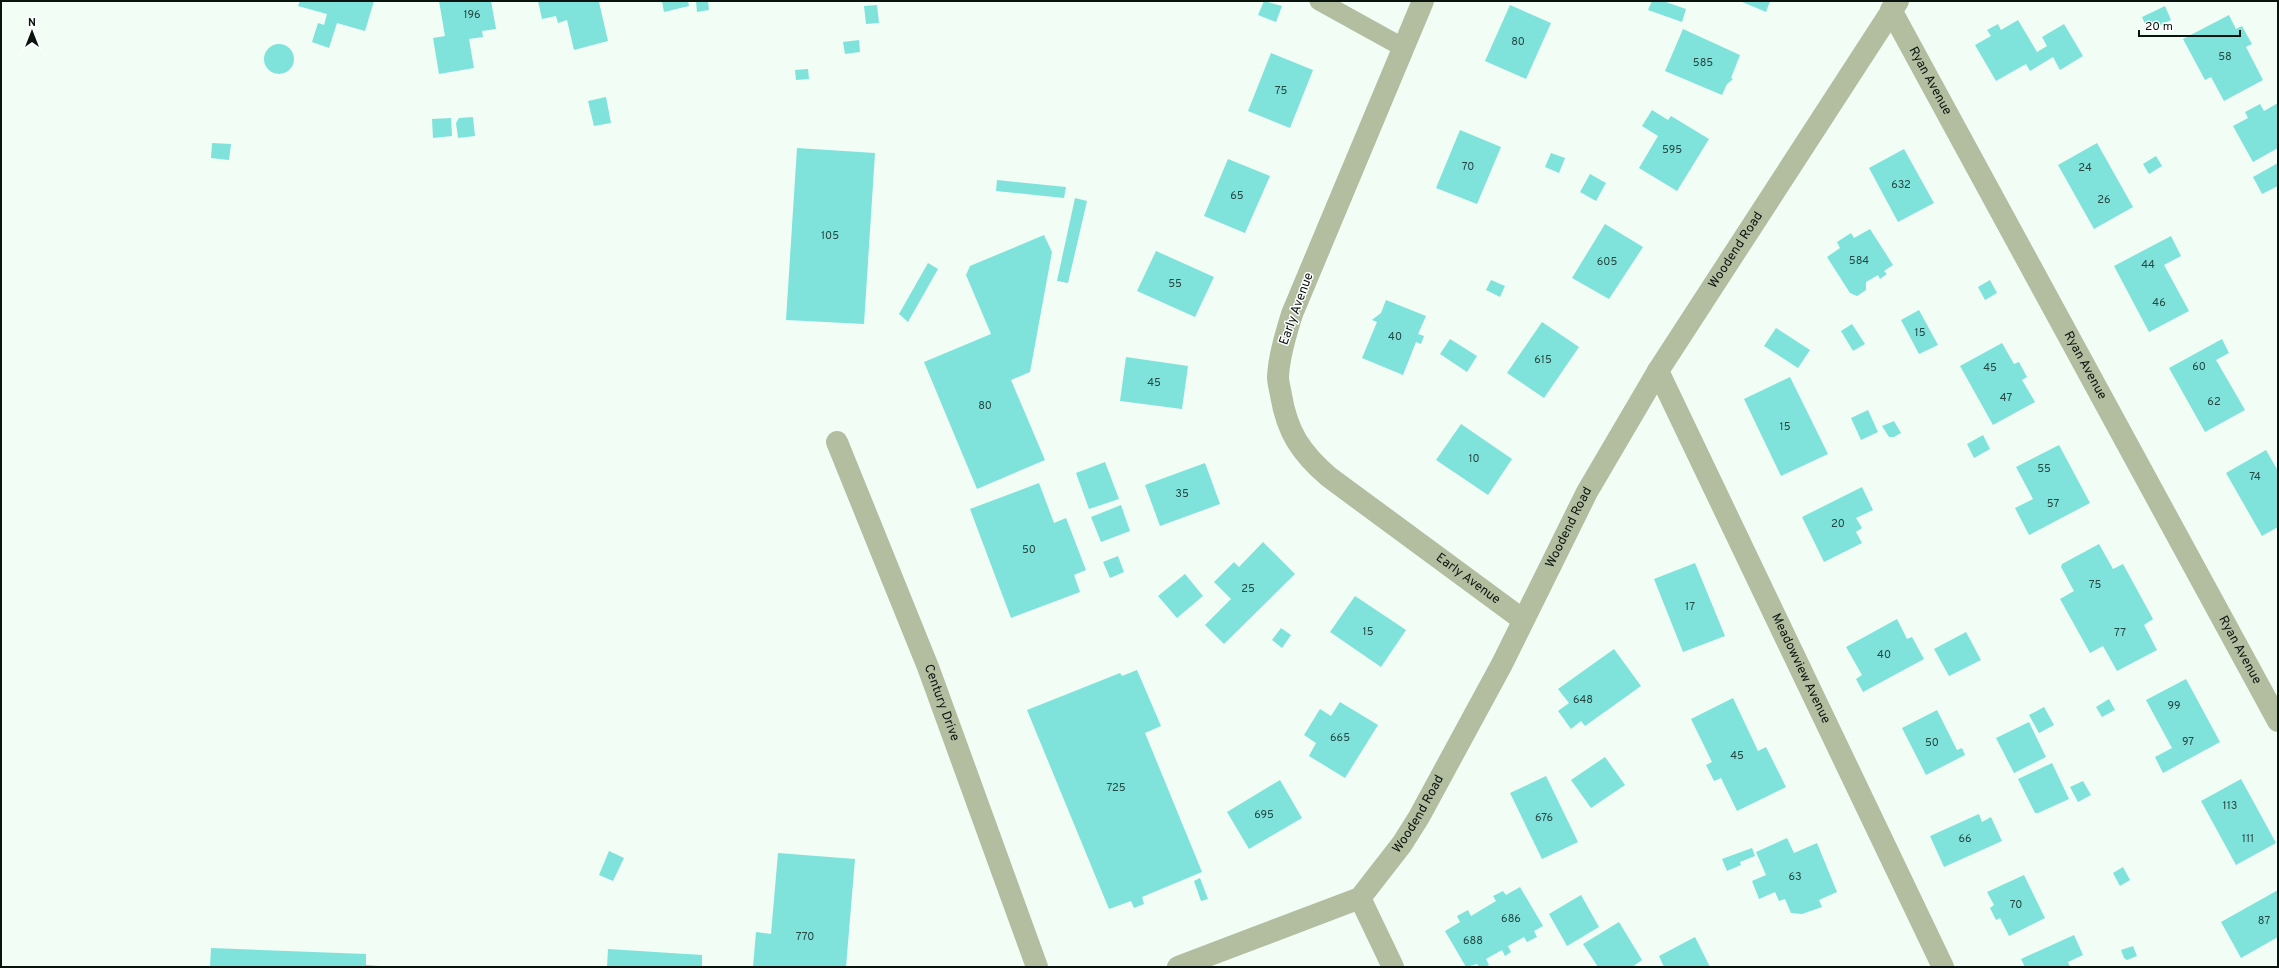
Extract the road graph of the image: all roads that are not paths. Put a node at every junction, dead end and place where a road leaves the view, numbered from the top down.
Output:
1 (1319, 1) edge
2 (1423, 1) edge
3 (1895, 5) edge
4 (1404, 48) junction
5 (1658, 371) junction
6 (837, 442) dead end
7 (1523, 620) junction
8 (2278, 721) edge
9 (1360, 898) junction
10 (1937, 965) edge
11 (1037, 967) edge
12 (1178, 967) edge
13 (1393, 967) edge

1 - 4 lane
2 - 4 street, Early Avenue
3 - 5 street, Woodend Road
3 - 8 street, Ryan Avenue
4 - 7 street, Early Avenue
5 - 7 street, Woodend Road
5 - 10 street, Meadowview Avenue
6 - 11 street, Century Drive
7 - 9 street, Woodend Road
9 - 12 street
9 - 13 street

